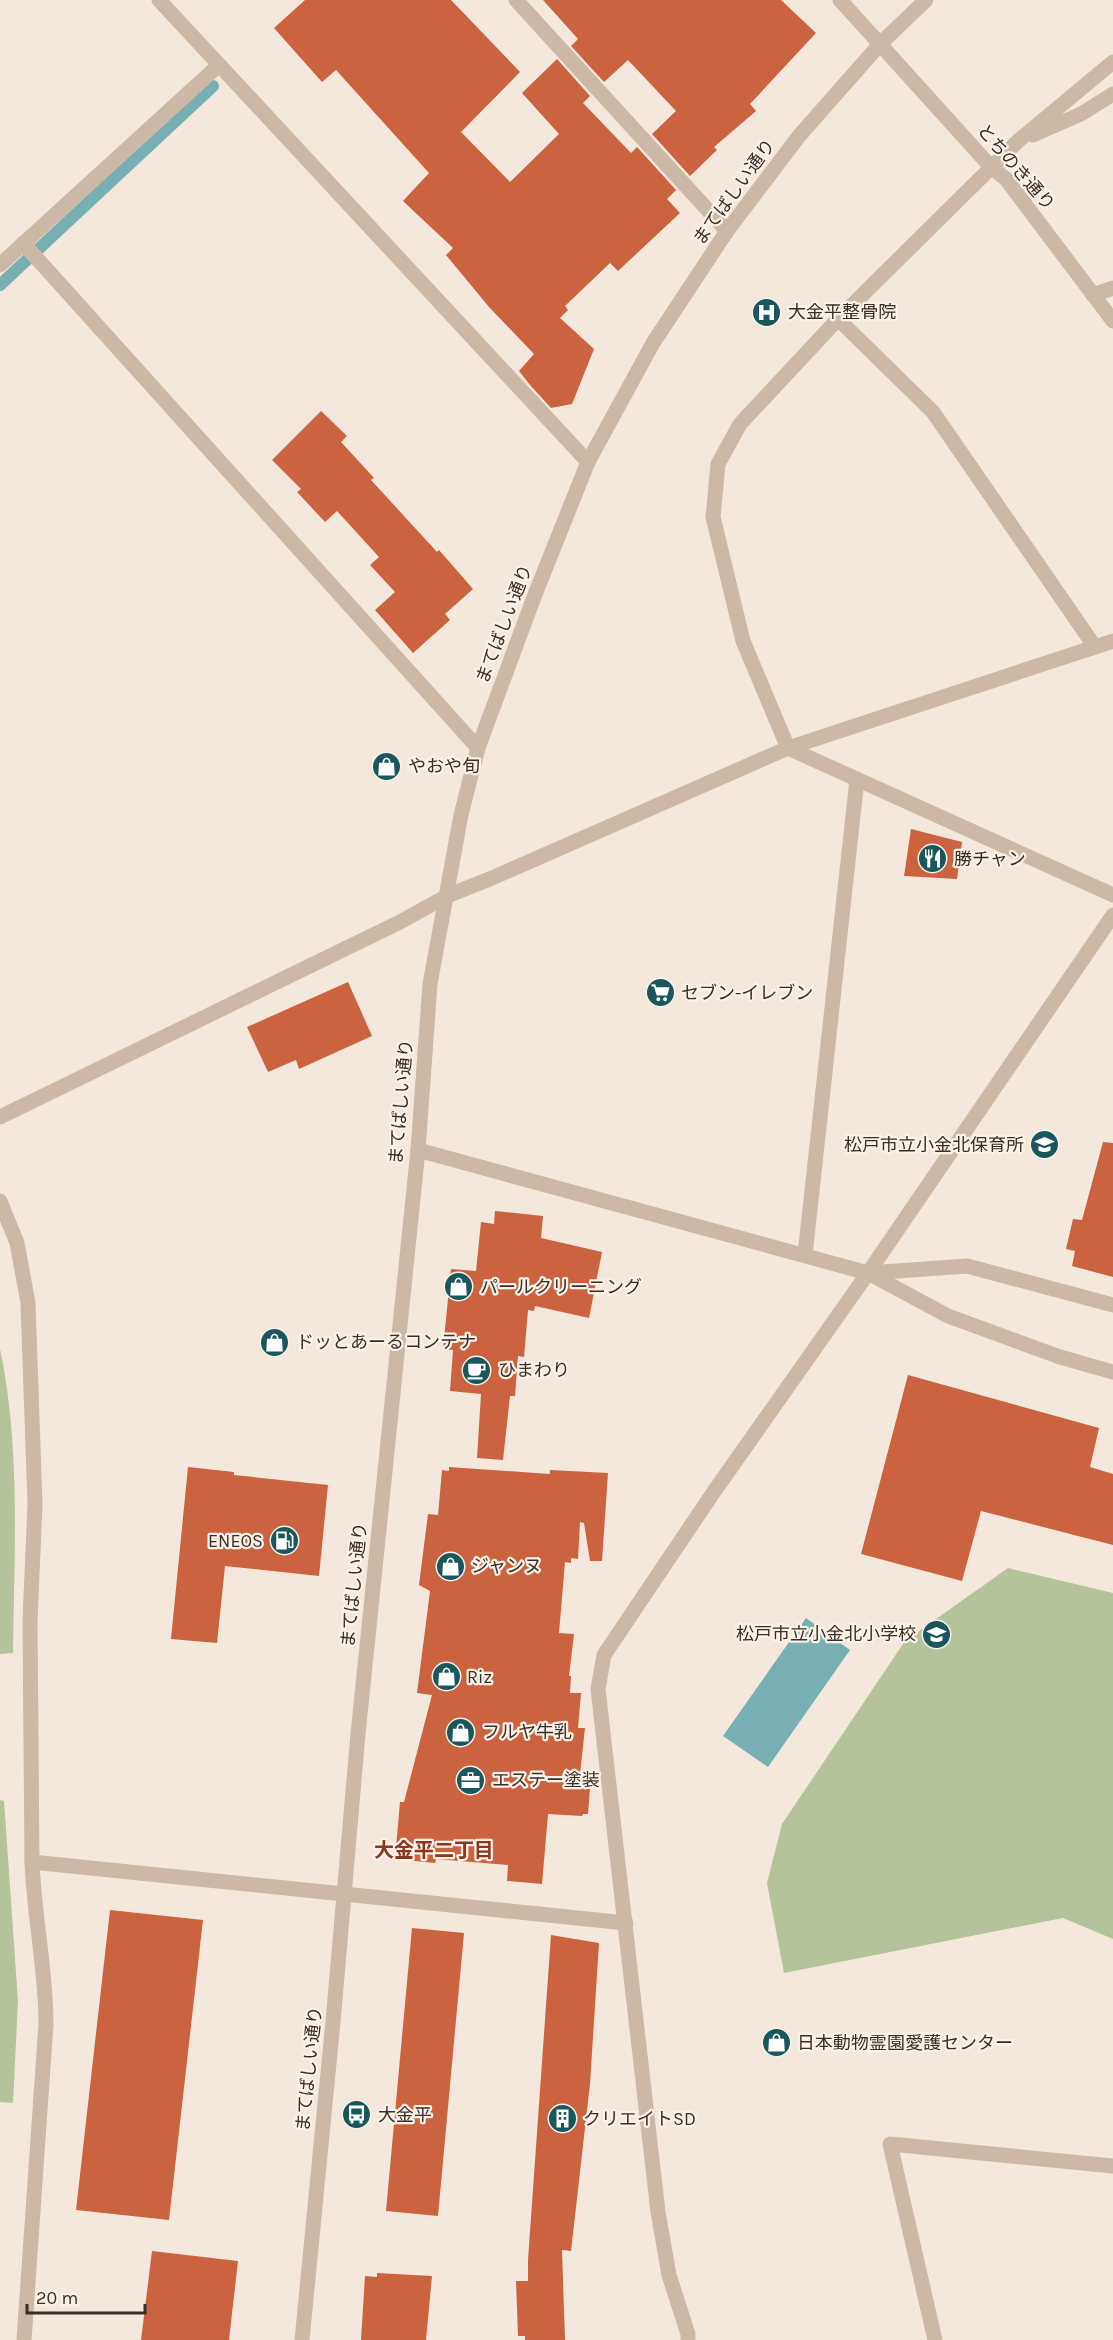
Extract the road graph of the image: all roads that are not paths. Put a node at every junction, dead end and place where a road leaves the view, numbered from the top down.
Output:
1 (159, 0) edge
2 (516, 0) edge
3 (840, 0) edge
4 (926, 0) edge
5 (881, 43) junction
6 (1113, 62) edge
7 (219, 65) junction
8 (1113, 94) edge
9 (1018, 141) junction
10 (991, 167) junction
11 (727, 231) junction
12 (23, 243) junction
13 (0, 265) edge
14 (1113, 288) edge
15 (1093, 295) junction
16 (838, 319) junction
17 (1113, 321) edge
18 (588, 462) junction
19 (1113, 641) edge
20 (1095, 647) junction
21 (478, 748) junction
22 (788, 748) junction
23 (857, 779) junction
24 (1113, 895) edge
25 (447, 896) junction
26 (1113, 915) edge
27 (0, 1117) edge
28 (418, 1150) junction
29 (0, 1201) edge
30 (805, 1255) junction
31 (868, 1273) junction
32 (1113, 1305) edge
33 (1113, 1372) edge
34 (32, 1862) junction
35 (344, 1894) junction
36 (626, 1923) junction
37 (1113, 2166) edge
38 (24, 2340) edge
39 (302, 2340) edge
40 (688, 2340) edge
41 (935, 2340) edge

1 - 7 street
2 - 11 street
3 - 5 street, とちのき通り
4 - 5 street, まてばしい通り
5 - 10 street, とちのき通り
5 - 11 street, まてばしい通り
6 - 9 street
7 - 12 street
7 - 18 street
8 - 9 street
9 - 10 street
10 - 15 street, とちのき通り
10 - 16 street
11 - 18 street, まてばしい通り
12 - 13 street
12 - 21 street
14 - 15 street
15 - 17 street, とちのき通り
16 - 20 street
16 - 22 street
18 - 21 street, まてばしい通り
19 - 20 street
20 - 22 street
21 - 25 street, まてばしい通り
22 - 23 street
22 - 25 street
23 - 24 street
23 - 30 street
25 - 27 street
25 - 28 street, まてばしい通り
26 - 31 street
28 - 30 street
28 - 35 street, まてばしい通り
29 - 34 street
30 - 31 street
31 - 32 street
31 - 33 street
31 - 36 street
34 - 35 street
34 - 38 street
35 - 36 street
35 - 39 street, まてばしい通り
36 - 40 street
37 - 41 street

